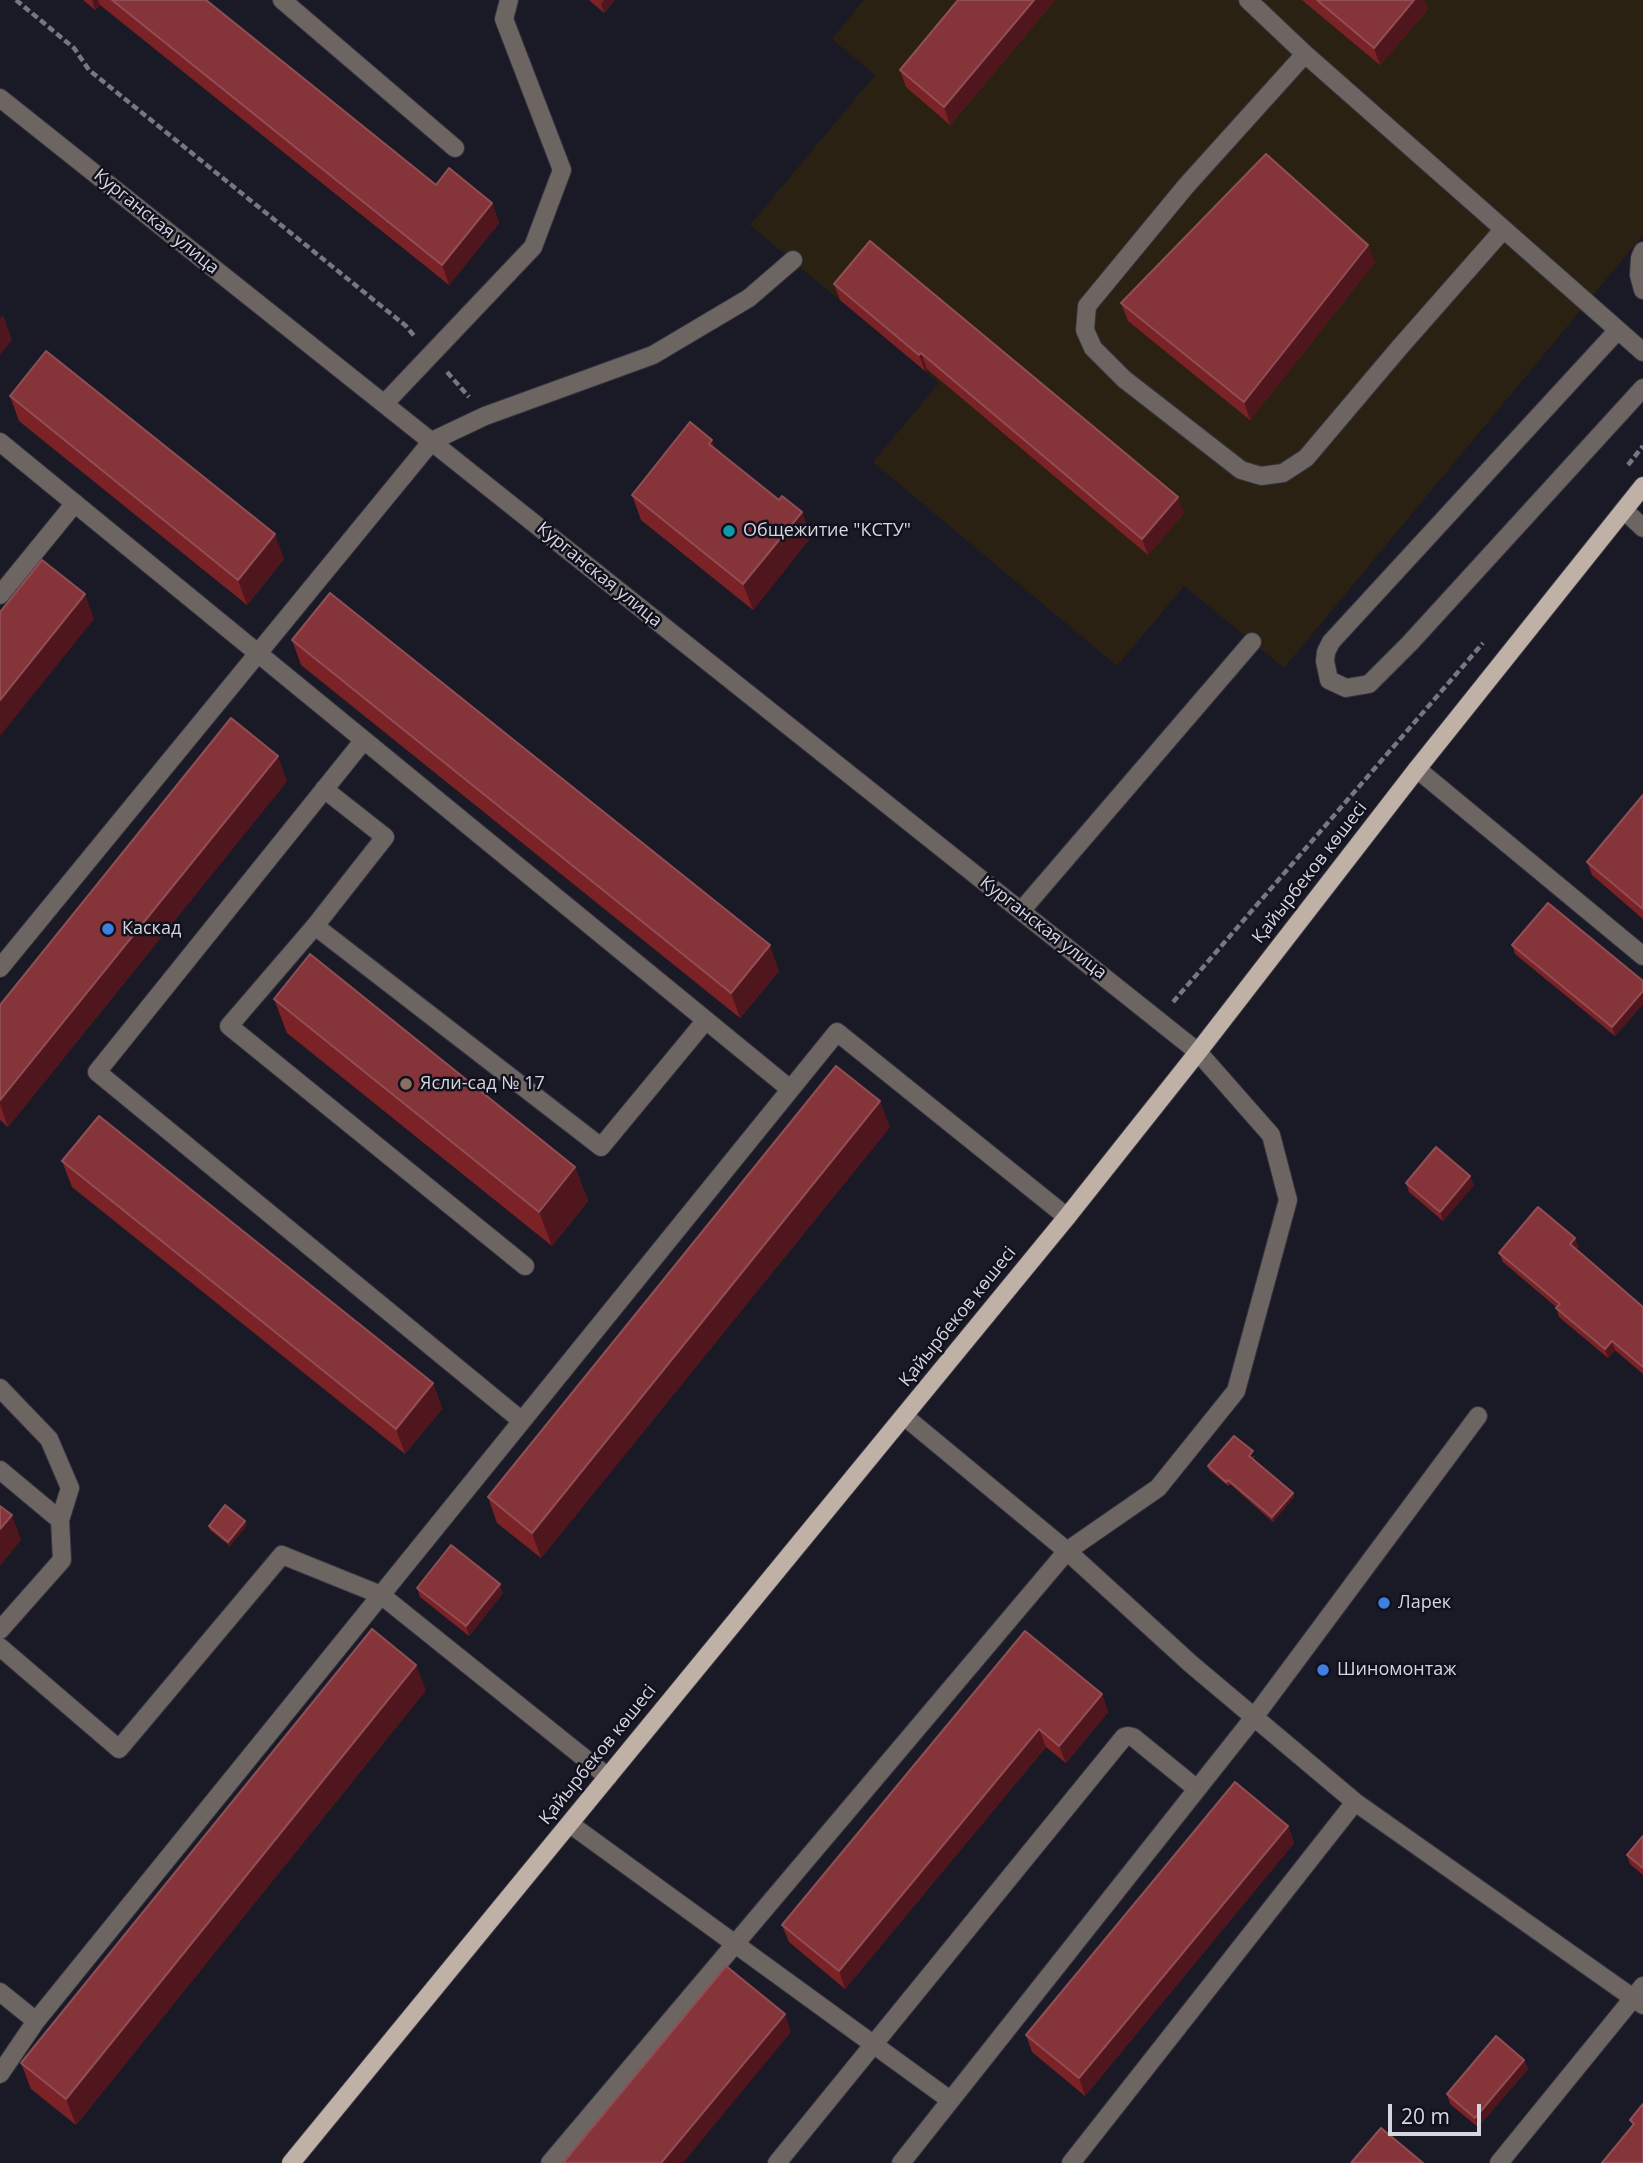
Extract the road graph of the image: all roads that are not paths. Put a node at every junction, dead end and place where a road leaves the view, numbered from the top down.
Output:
1 (282, 0) edge
2 (509, 0) edge
3 (1248, 0) edge
4 (1305, 54) junction
5 (0, 98) edge
6 (455, 148) dead end
7 (1503, 230) junction
8 (1643, 251) edge
9 (793, 260) dead end
10 (1643, 290) edge
11 (1618, 330) junction
12 (1643, 352) edge
13 (1643, 388) edge
14 (384, 404) junction
15 (432, 441) junction
16 (0, 442) edge
17 (1643, 486) edge
18 (75, 503) junction
19 (1624, 510) junction
20 (1643, 528) edge
21 (0, 595) edge
22 (1252, 642) dead end
23 (258, 653) junction
24 (364, 740) junction
25 (1417, 769) junction
26 (324, 789) junction
27 (1021, 911) junction
28 (315, 926) junction
29 (1643, 956) edge
30 (0, 968) edge
31 (706, 1020) junction
32 (1198, 1052) junction
33 (790, 1089) junction
34 (1068, 1217) junction
35 (525, 1266) dead end
36 (0, 1388) edge
37 (904, 1416) junction
38 (1478, 1416) dead end
39 (522, 1421) junction
40 (0, 1470) edge
41 (60, 1520) junction
42 (1067, 1551) junction
43 (381, 1595) junction
44 (0, 1630) edge
45 (0, 1647) edge
46 (1255, 1716) junction
47 (608, 1777) junction
48 (1197, 1788) junction
49 (1356, 1802) junction
50 (569, 1824) junction
51 (0, 1992) edge
52 (1640, 1996) edge
53 (36, 2021) junction
54 (0, 2074) edge
55 (950, 2100) junction
56 (291, 2163) edge
57 (550, 2163) edge
58 (777, 2163) edge
59 (901, 2163) edge
60 (1071, 2163) edge
61 (1499, 2163) edge

1 - 6 street
2 - 14 street
3 - 4 street
4 - 7 street
4 - 7 street
5 - 14 street, Курганская улица
7 - 11 street
8 - 10 street
9 - 15 street
11 - 12 street
11 - 13 street
14 - 15 street, Курганская улица
15 - 23 street
15 - 27 street, Курганская улица
16 - 18 street
17 - 19 main road, Қайырбеков көшесі
18 - 21 street
18 - 23 street
19 - 20 street
19 - 25 main road, Қайырбеков көшесі
22 - 27 street
23 - 24 street
23 - 30 street
24 - 26 street
24 - 31 street
25 - 29 street
25 - 32 main road, Қайырбеков көшесі
26 - 28 street
26 - 39 street
27 - 32 street, Курганская улица
28 - 31 street
28 - 35 street
31 - 33 street
32 - 34 main road, Қайырбеков көшесі
32 - 42 street, Курганская улица
33 - 34 street
33 - 39 street
34 - 37 main road, Қайырбеков көшесі
36 - 41 street
37 - 42 street
37 - 47 main road, Қайырбеков көшесі
38 - 46 street
39 - 43 street
40 - 41 street
41 - 44 street
42 - 46 street
42 - 57 street, Курганская улица
43 - 45 street
43 - 47 street
43 - 53 street
46 - 48 street
46 - 49 street
47 - 50 main road, Қайырбеков көшесі
48 - 55 street
48 - 58 street
49 - 52 street
49 - 60 street
50 - 55 street
50 - 56 main road, Қайырбеков көшесі
51 - 53 street
52 - 61 street
53 - 54 street
55 - 59 street

